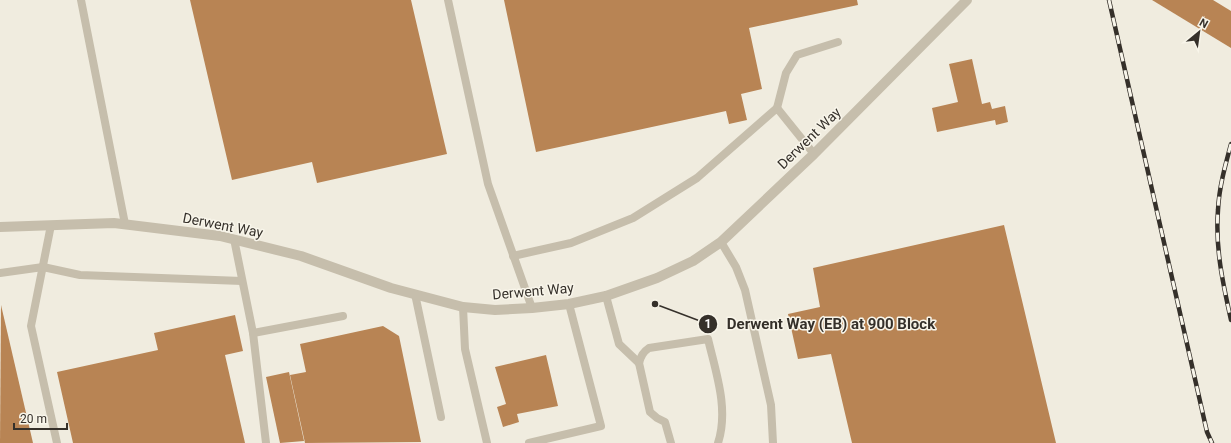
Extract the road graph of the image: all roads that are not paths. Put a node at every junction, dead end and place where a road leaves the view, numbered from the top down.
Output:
1 (81, 0) edge
2 (448, 0) edge
3 (967, 0) edge
4 (838, 42) dead end
5 (778, 108) junction
6 (814, 154) junction
7 (125, 224) junction
8 (51, 225) junction
9 (0, 227) edge
10 (234, 239) junction
11 (721, 242) junction
12 (513, 256) junction
13 (43, 267) junction
14 (0, 273) edge
15 (242, 281) junction
16 (415, 294) junction
17 (606, 296) junction
18 (569, 304) junction
19 (463, 308) junction
20 (532, 308) junction
21 (343, 316) dead end
22 (253, 333) junction
23 (639, 363) junction
24 (442, 417) dead end
25 (57, 443) edge
26 (266, 443) edge
27 (487, 443) edge
28 (529, 443) edge
29 (671, 443) edge
30 (718, 443) edge
31 (773, 443) edge

1 - 7 lane
2 - 12 lane
3 - 6 street, Derwent Way
4 - 5 lane
5 - 6 lane
5 - 12 lane
6 - 11 street, Derwent Way
7 - 8 street, Derwent Way
7 - 10 street, Derwent Way
8 - 9 street, Derwent Way
8 - 13 lane
10 - 15 lane
10 - 16 street, Derwent Way
11 - 17 street, Derwent Way
11 - 31 lane
12 - 20 lane
13 - 14 lane
13 - 15 lane
13 - 25 lane
15 - 22 lane
16 - 19 street, Derwent Way
16 - 24 lane
17 - 18 street, Derwent Way
17 - 23 lane
18 - 20 street, Derwent Way
18 - 28 lane
19 - 20 street, Derwent Way
19 - 27 lane
21 - 22 lane
22 - 26 lane
23 - 29 lane
23 - 30 lane

